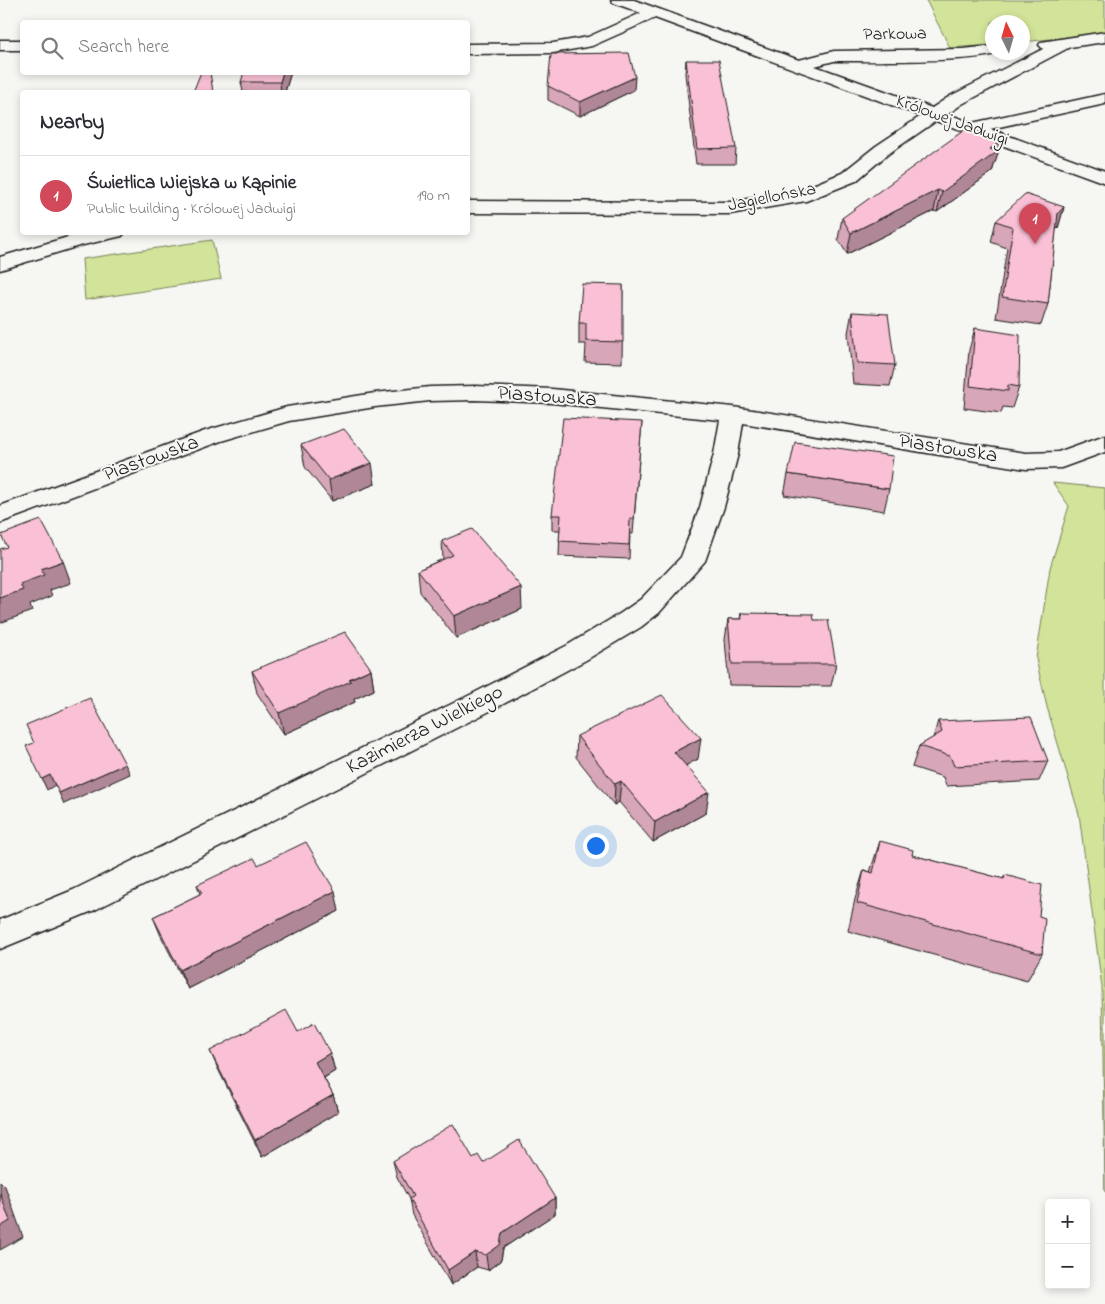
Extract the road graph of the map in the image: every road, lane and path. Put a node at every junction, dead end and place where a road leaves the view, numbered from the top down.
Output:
1 (619, 0) edge
2 (654, 13) junction
3 (1105, 37) edge
4 (1065, 42) junction
5 (0, 45) edge
6 (20, 45) edge
7 (1030, 46) edge
8 (470, 49) edge
9 (985, 52) edge
10 (962, 54) junction
11 (799, 65) junction
12 (973, 90) junction
13 (1105, 99) edge
14 (934, 115) junction
15 (972, 128) junction
16 (1105, 177) edge
17 (470, 207) edge
18 (103, 235) edge
19 (0, 264) edge
20 (733, 414) junction
21 (1105, 443) edge
22 (0, 515) edge
23 (0, 935) edge

1 - 2 street, Królowej Jadwigi
2 - 8 street
2 - 11 street, Królowej Jadwigi
3 - 4 street
4 - 7 street
4 - 12 street, Jagiellońska
5 - 6 street
9 - 10 street, Parkowa
10 - 11 street, Parkowa
10 - 12 street
11 - 14 street, Królowej Jadwigi
12 - 14 street, Jagiellońska
13 - 15 street
14 - 15 street, Królowej Jadwigi
14 - 17 street, Jagiellońska
15 - 16 street, Królowej Jadwigi
18 - 19 street
20 - 21 street, Piastowska
20 - 22 street, Piastowska
20 - 23 street, Kazimierza Wielkiego

